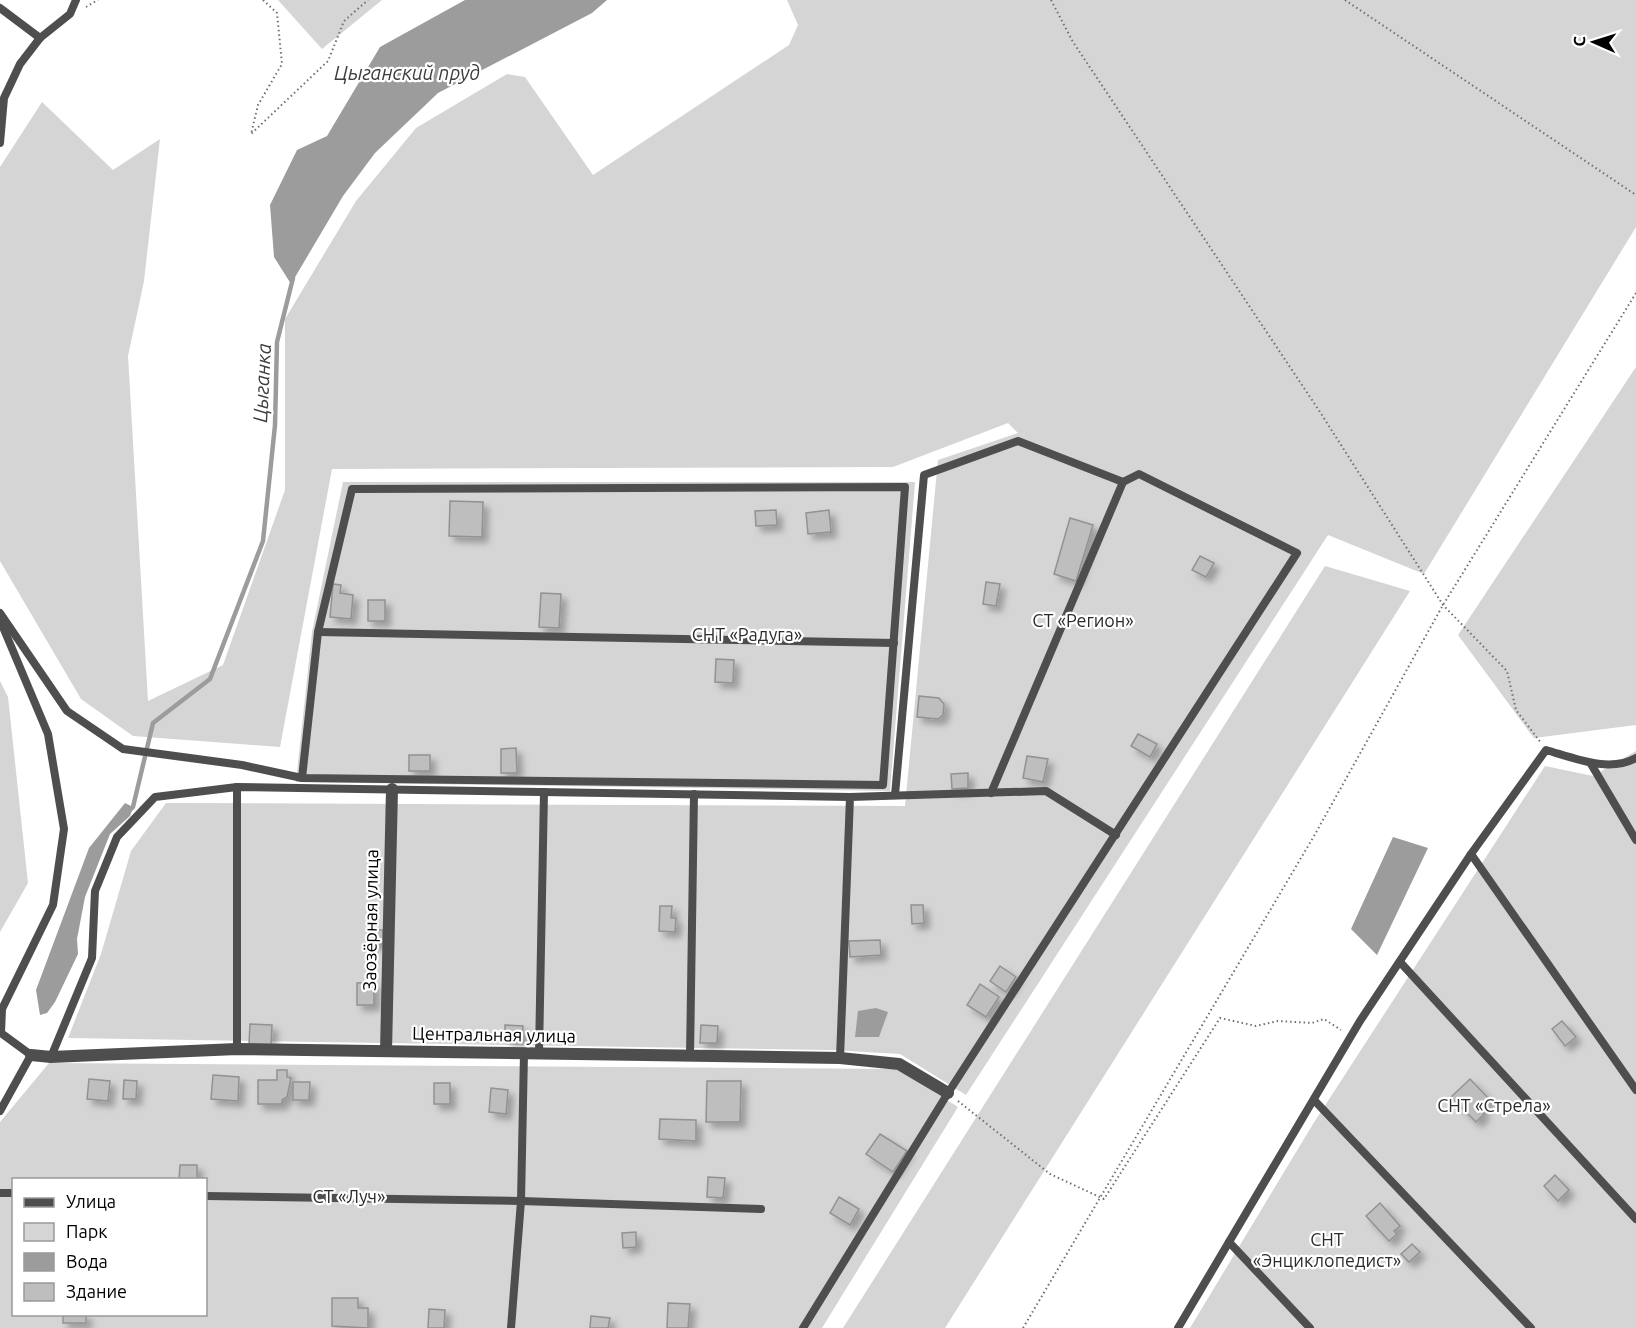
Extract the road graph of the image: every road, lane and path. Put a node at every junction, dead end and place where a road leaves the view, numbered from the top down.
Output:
1 (76, 0) edge
2 (263, 0) edge
3 (368, 0) edge
4 (1051, 0) edge
5 (1345, 0) edge
6 (0, 8) edge
7 (40, 38) junction
8 (2, 95) edge
9 (0, 143) edge
10 (1636, 195) edge
11 (1636, 293) edge
12 (1123, 482) junction
13 (1443, 605) junction
14 (0, 613) edge
15 (0, 619) edge
16 (318, 632) junction
17 (894, 642) junction
18 (1546, 750) junction
19 (1636, 758) edge
20 (1591, 764) junction
21 (302, 778) junction
22 (237, 787) junction
23 (392, 789) junction
24 (544, 792) junction
25 (991, 793) junction
26 (694, 794) junction
27 (895, 795) junction
28 (850, 796) junction
29 (1116, 835) junction
30 (1636, 840) edge
31 (1472, 854) junction
32 (1400, 962) junction
33 (1351, 1036) junction
34 (237, 1049) junction
35 (386, 1051) junction
36 (524, 1053) junction
37 (539, 1053) junction
38 (31, 1055) junction
39 (690, 1056) junction
40 (51, 1057) junction
41 (840, 1058) junction
42 (1636, 1090) edge
43 (948, 1093) junction
44 (1314, 1100) junction
45 (0, 1112) edge
46 (207, 1196) edge
47 (1101, 1197) junction
48 (521, 1201) junction
49 (760, 1209) dead end
50 (1636, 1220) edge
51 (1229, 1242) junction
52 (511, 1328) edge
53 (803, 1328) edge
54 (1023, 1328) edge
55 (1178, 1328) edge
56 (1311, 1328) edge
57 (1531, 1328) edge

1 - 7 lane
2 - 3 path
4 - 13 path
5 - 10 path
6 - 7 lane
7 - 8 lane
8 - 9 lane
11 - 13 path
12 - 25 lane
12 - 27 lane
12 - 29 lane
13 - 18 path
13 - 47 path
14 - 21 lane
15 - 38 lane
16 - 17 lane
16 - 17 lane
16 - 21 lane
17 - 21 lane
18 - 20 lane
18 - 31 lane
19 - 20 lane
20 - 30 lane
22 - 23 lane
22 - 34 lane
22 - 40 lane
23 - 24 lane
23 - 35 street, Заозёрная улица
24 - 26 lane
24 - 37 lane
25 - 27 lane
25 - 29 lane
26 - 28 lane
26 - 39 lane
27 - 28 lane
28 - 41 lane
29 - 43 lane
31 - 32 lane
31 - 42 lane
32 - 33 lane
32 - 50 lane
33 - 44 lane
33 - 47 path
34 - 35 street, Центральная улица
34 - 40 street, Центральная улица
35 - 36 street, Центральная улица
36 - 37 street, Центральная улица
36 - 48 lane
37 - 39 street, Центральная улица
38 - 40 street, Центральная улица
38 - 45 lane
39 - 41 street, Центральная улица
41 - 43 street, Центральная улица
43 - 47 path
43 - 53 lane
44 - 51 lane
44 - 57 lane
46 - 48 lane
47 - 54 path
48 - 49 lane
48 - 52 lane
51 - 55 lane
51 - 56 lane

